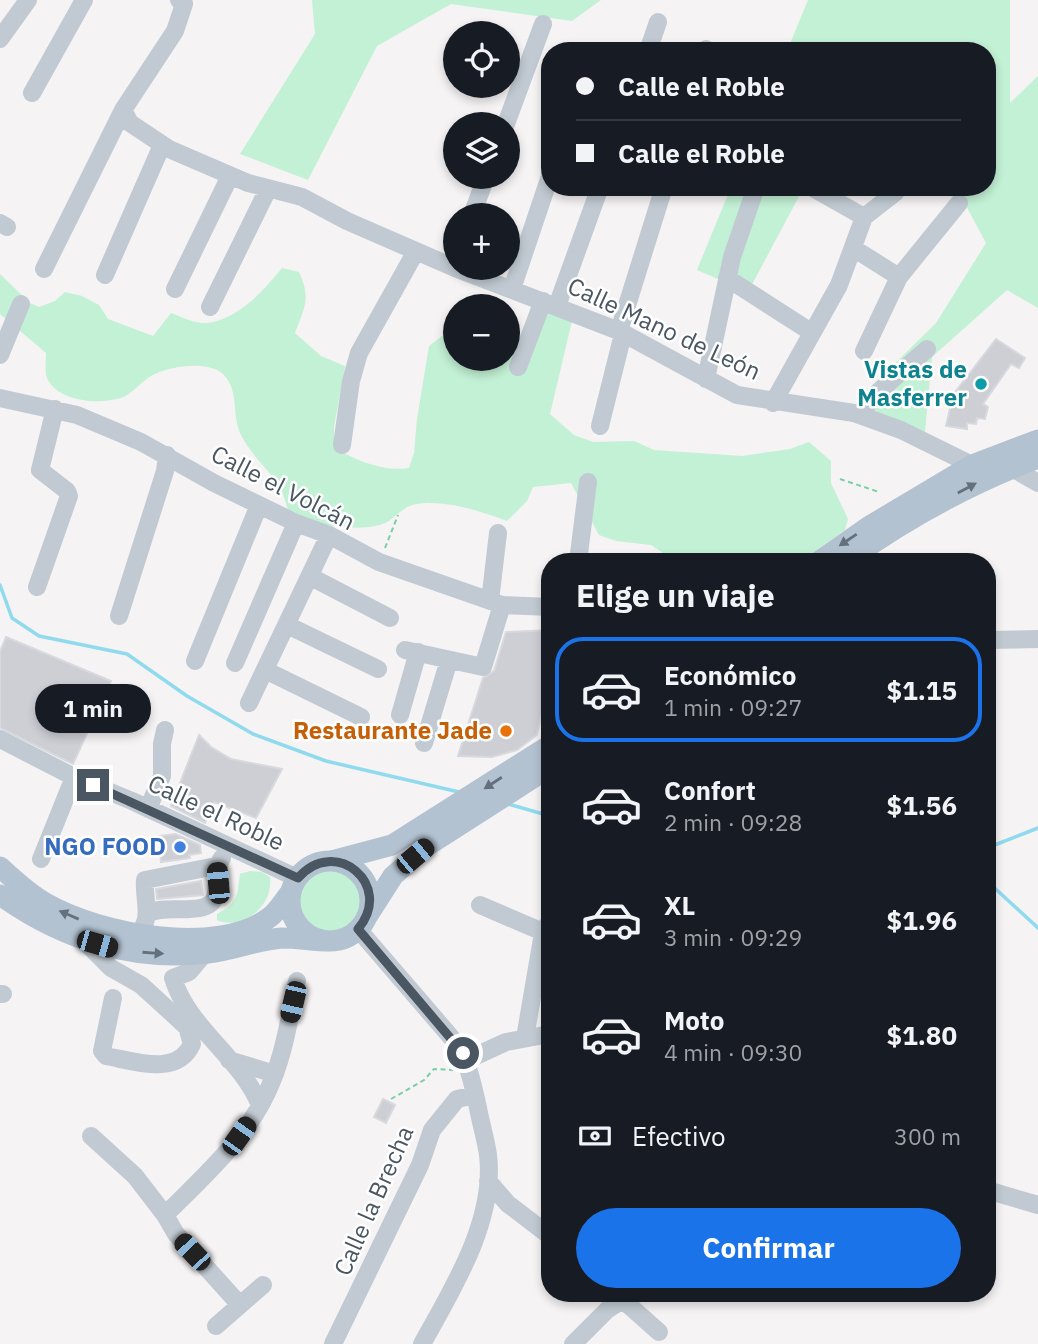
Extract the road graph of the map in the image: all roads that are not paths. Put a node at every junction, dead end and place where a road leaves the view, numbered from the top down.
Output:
1 (28, 0) edge
2 (84, 0) edge
3 (179, 0) edge
4 (658, 22) dead end
5 (543, 24) dead end
6 (0, 39) edge
7 (651, 42) edge
8 (32, 93) dead end
9 (510, 112) edge
10 (126, 115) junction
11 (162, 145) junction
12 (230, 176) junction
13 (268, 189) junction
14 (94, 192) dead end
15 (543, 196) edge
16 (596, 196) edge
17 (661, 196) edge
18 (753, 196) edge
19 (826, 196) edge
20 (890, 196) edge
21 (958, 203) dead end
22 (864, 217) junction
23 (853, 248) junction
24 (416, 251) junction
25 (443, 261) edge
26 (44, 269) dead end
27 (105, 275) dead end
28 (899, 277) junction
29 (727, 278) junction
30 (490, 280) edge
31 (175, 289) dead end
32 (512, 289) junction
33 (21, 304) dead end
34 (550, 304) junction
35 (210, 307) dead end
36 (621, 332) junction
37 (811, 332) junction
38 (927, 349) dead end
39 (864, 351) dead end
40 (0, 355) edge
41 (520, 363) edge
42 (706, 379) junction
43 (0, 398) edge
44 (773, 403) junction
45 (55, 409) junction
46 (859, 415) junction
47 (600, 426) dead end
48 (1038, 440) edge
49 (342, 445) dead end
50 (167, 454) junction
51 (1038, 458) edge
52 (972, 465) junction
53 (1012, 468) junction
54 (588, 482) dead end
55 (1038, 483) edge
56 (259, 505) junction
57 (296, 523) junction
58 (498, 533) dead end
59 (329, 535) junction
60 (579, 553) edge
61 (831, 553) edge
62 (860, 553) edge
63 (311, 577) junction
64 (37, 587) dead end
65 (496, 603) junction
66 (541, 606) edge
67 (119, 616) dead end
68 (390, 618) dead end
69 (287, 625) junction
70 (1038, 639) edge
71 (996, 640) edge
72 (449, 660) junction
73 (195, 661) dead end
74 (235, 663) dead end
75 (378, 669) dead end
76 (265, 670) junction
77 (249, 703) dead end
78 (400, 715) dead end
79 (361, 717) dead end
80 (165, 730) dead end
81 (0, 739) edge
82 (424, 743) dead end
83 (541, 751) edge
84 (541, 773) edge
85 (74, 777) junction
86 (148, 809) junction
87 (229, 848) junction
88 (40, 859) dead end
89 (332, 861) junction
90 (216, 866) junction
91 (0, 867) edge
92 (294, 885) junction
93 (0, 895) edge
94 (480, 905) dead end
95 (200, 909) junction
96 (148, 914) junction
97 (363, 923) junction
98 (541, 928) edge
99 (137, 934) junction
100 (83, 940) junction
101 (330, 941) junction
102 (211, 944) junction
103 (541, 959) edge
104 (173, 978) junction
105 (298, 981) dead end
106 (141, 985) junction
107 (113, 998) dead end
108 (195, 1028) junction
109 (541, 1035) edge
110 (525, 1038) junction
111 (229, 1060) junction
112 (467, 1060) junction
113 (275, 1074) junction
114 (475, 1095) junction
115 (260, 1105) junction
116 (91, 1136) dead end
117 (488, 1181) junction
118 (996, 1193) edge
119 (1038, 1205) edge
120 (165, 1215) junction
121 (541, 1229) edge
122 (263, 1285) dead end
123 (614, 1302) edge
124 (626, 1302) edge
125 (240, 1305) junction
126 (216, 1326) dead end
127 (659, 1332) dead end
128 (333, 1344) edge
129 (422, 1344) edge
130 (573, 1344) edge

1 - 6 street
2 - 8 street
3 - 10 street
4 - 7 street
5 - 9 street
10 - 11 street, Calle Mano de León
10 - 14 street
10 - 26 street
11 - 12 street, Calle Mano de León
11 - 27 street
12 - 13 street, Calle Mano de León
12 - 31 street
13 - 24 street, Calle Mano de León
13 - 35 street
15 - 32 street
16 - 34 street
17 - 36 street
18 - 29 street
19 - 22 street
20 - 22 street
21 - 28 street
22 - 23 street
23 - 28 street
23 - 37 street
24 - 25 street, Calle Mano de León
24 - 49 street
28 - 39 street
29 - 37 street
29 - 42 street
30 - 32 street, Calle Mano de León
32 - 34 street, Calle Mano de León
33 - 40 street
34 - 36 street, Calle Mano de León
34 - 41 street
36 - 42 street, Calle Mano de León
36 - 47 street
37 - 44 street
38 - 46 street
42 - 44 street, Calle Mano de León
43 - 45 street, Calle el Volcán
44 - 46 street, Calle Mano de León
45 - 50 street, Calle el Volcán
45 - 64 street
46 - 52 street, Calle Mano de León
48 - 52 main road
50 - 56 street, Calle el Volcán
50 - 67 street
51 - 53 main road
52 -> 61 main road
53 - 55 street
62 -> 53 main road
54 - 60 street
56 - 57 street, Calle el Volcán
56 - 73 street
57 - 59 street, Calle el Volcán
57 - 74 street
58 - 65 street
59 - 63 street
59 - 65 street, Calle el Volcán
63 - 68 street
63 - 69 street
65 - 66 street, Calle el Volcán
65 - 72 street
69 - 75 street
69 - 76 street
70 - 71 street
72 - 78 street
72 - 82 street
76 - 77 street
76 - 79 street
80 - 86 street
81 - 85 street, Calle el Roble
83 -> 89 main road
84 - 97 main road
85 - 86 street, Calle el Roble
85 - 88 street
86 - 87 street, Calle el Roble
87 - 90 street
87 - 92 street, Calle el Roble
89 - 92 main road
89 - 97 main road
90 - 95 street
90 - 96 street
99 -> 91 main road
92 - 101 main road
92 - 102 main road
93 - 100 main road
94 - 98 street
95 - 96 street
95 - 102 street
96 - 99 street
97 - 101 main road
97 - 112 street
99 - 102 main road
100 -> 102 main road
100 - 106 street
101 - 102 main road
102 - 104 street
103 - 110 street
104 - 106 street
104 - 108 street
105 - 113 street
106 - 108 street
107 - 108 street
108 - 111 street
109 - 110 street
110 - 112 street
111 - 113 street
111 - 115 street
112 - 114 street
113 - 115 street
114 - 117 street
114 - 128 street, Calle la Brecha
115 - 120 street
116 - 120 street
117 - 121 street
117 - 129 street
118 - 119 street
120 - 125 street
122 - 125 street
123 - 130 street
124 - 127 street
125 - 126 street

